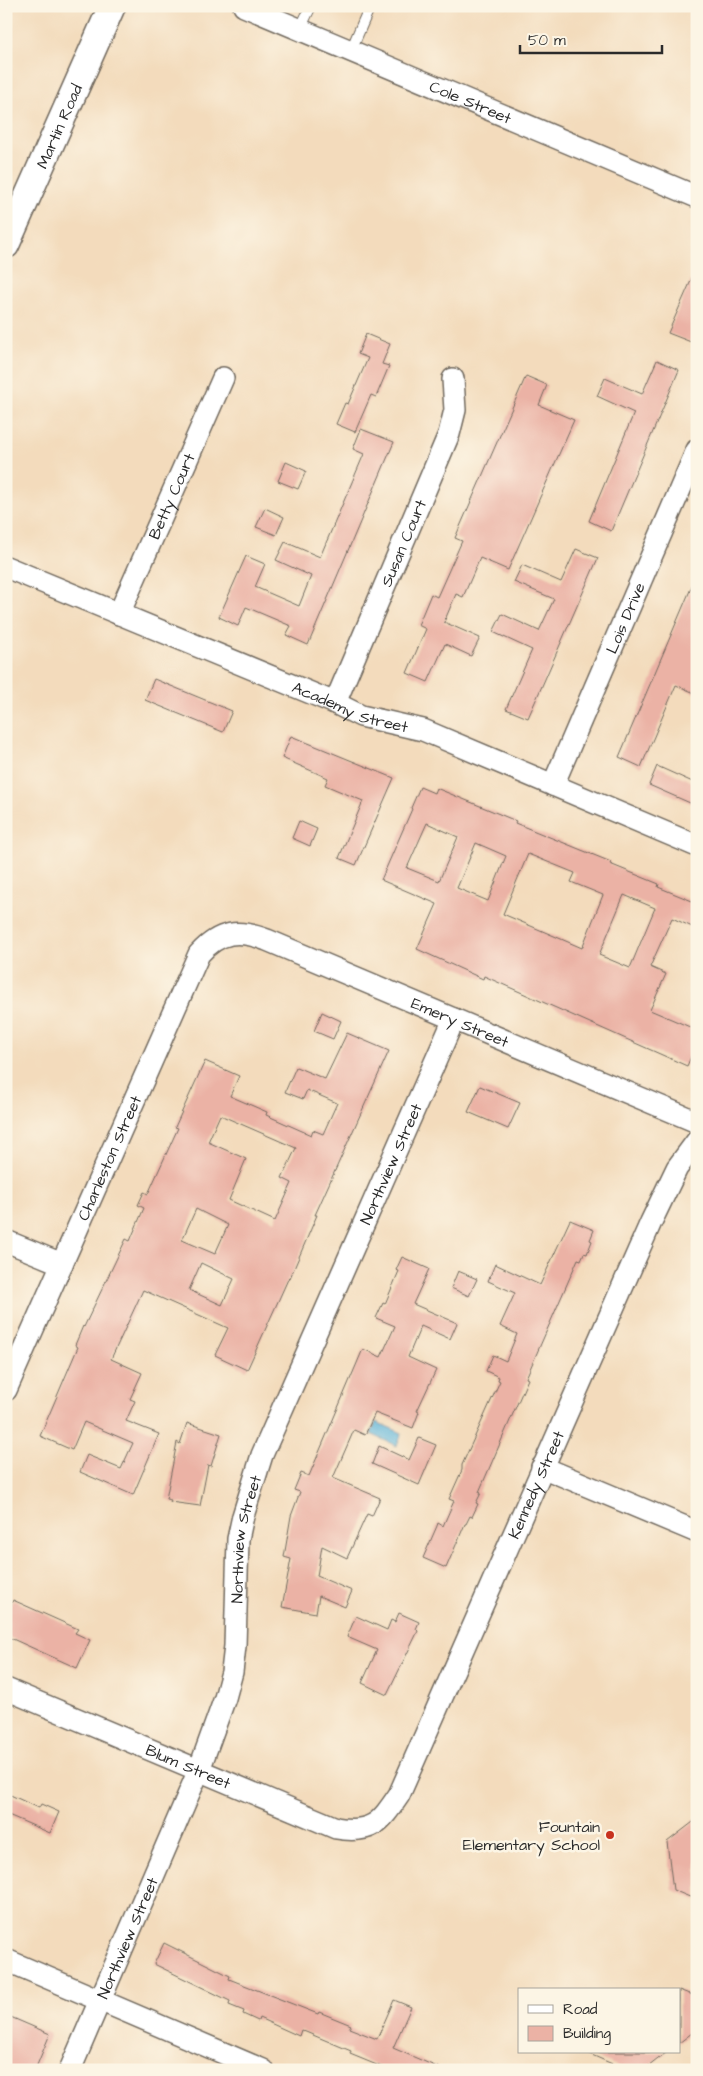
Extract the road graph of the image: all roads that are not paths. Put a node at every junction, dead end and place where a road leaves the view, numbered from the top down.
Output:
1 (112, 6) edge
2 (244, 6) edge
3 (310, 6) edge
4 (370, 6) edge
5 (300, 29) junction
6 (351, 50) junction
7 (697, 197) edge
8 (6, 245) edge
9 (223, 378) dead end
10 (453, 379) dead end
11 (697, 450) edge
12 (6, 567) edge
13 (119, 614) junction
14 (335, 704) junction
15 (552, 785) junction
16 (697, 846) edge
17 (223, 935) joint
18 (454, 1019) junction
19 (697, 1122) edge
20 (697, 1141) edge
21 (6, 1241) edge
22 (62, 1264) junction
23 (6, 1390) edge
24 (542, 1467) junction
25 (697, 1532) edge
26 (6, 1689) edge
27 (199, 1770) junction
28 (372, 1826) joint
29 (6, 1960) edge
30 (100, 2000) junction
31 (70, 2070) edge
32 (263, 2070) edge

1 - 8 street, Martin Road
2 - 5 street, Cole Street
3 - 5 lane
4 - 6 lane
5 - 6 street, Cole Street
6 - 7 street, Cole Street
9 - 13 street, Betty Court
10 - 14 street, Susan Court
11 - 15 street, Lois Drive
12 - 13 street, Academy Street
13 - 14 street, Academy Street
14 - 15 street, Academy Street
15 - 16 street, Academy Street
17 - 18 street, Emery Street
17 - 22 street, Charleston Street
18 - 19 street, Emery Street
18 - 27 street, Northview Street
20 - 24 street, Kennedy Street
21 - 22 street
22 - 23 street, Charleston Street
24 - 25 street
24 - 28 street, Kennedy Street
26 - 27 street, Blum Street
27 - 28 street, Blum Street
27 - 30 street, Northview Street
29 - 30 street
30 - 31 street, Northview Street
30 - 32 street

